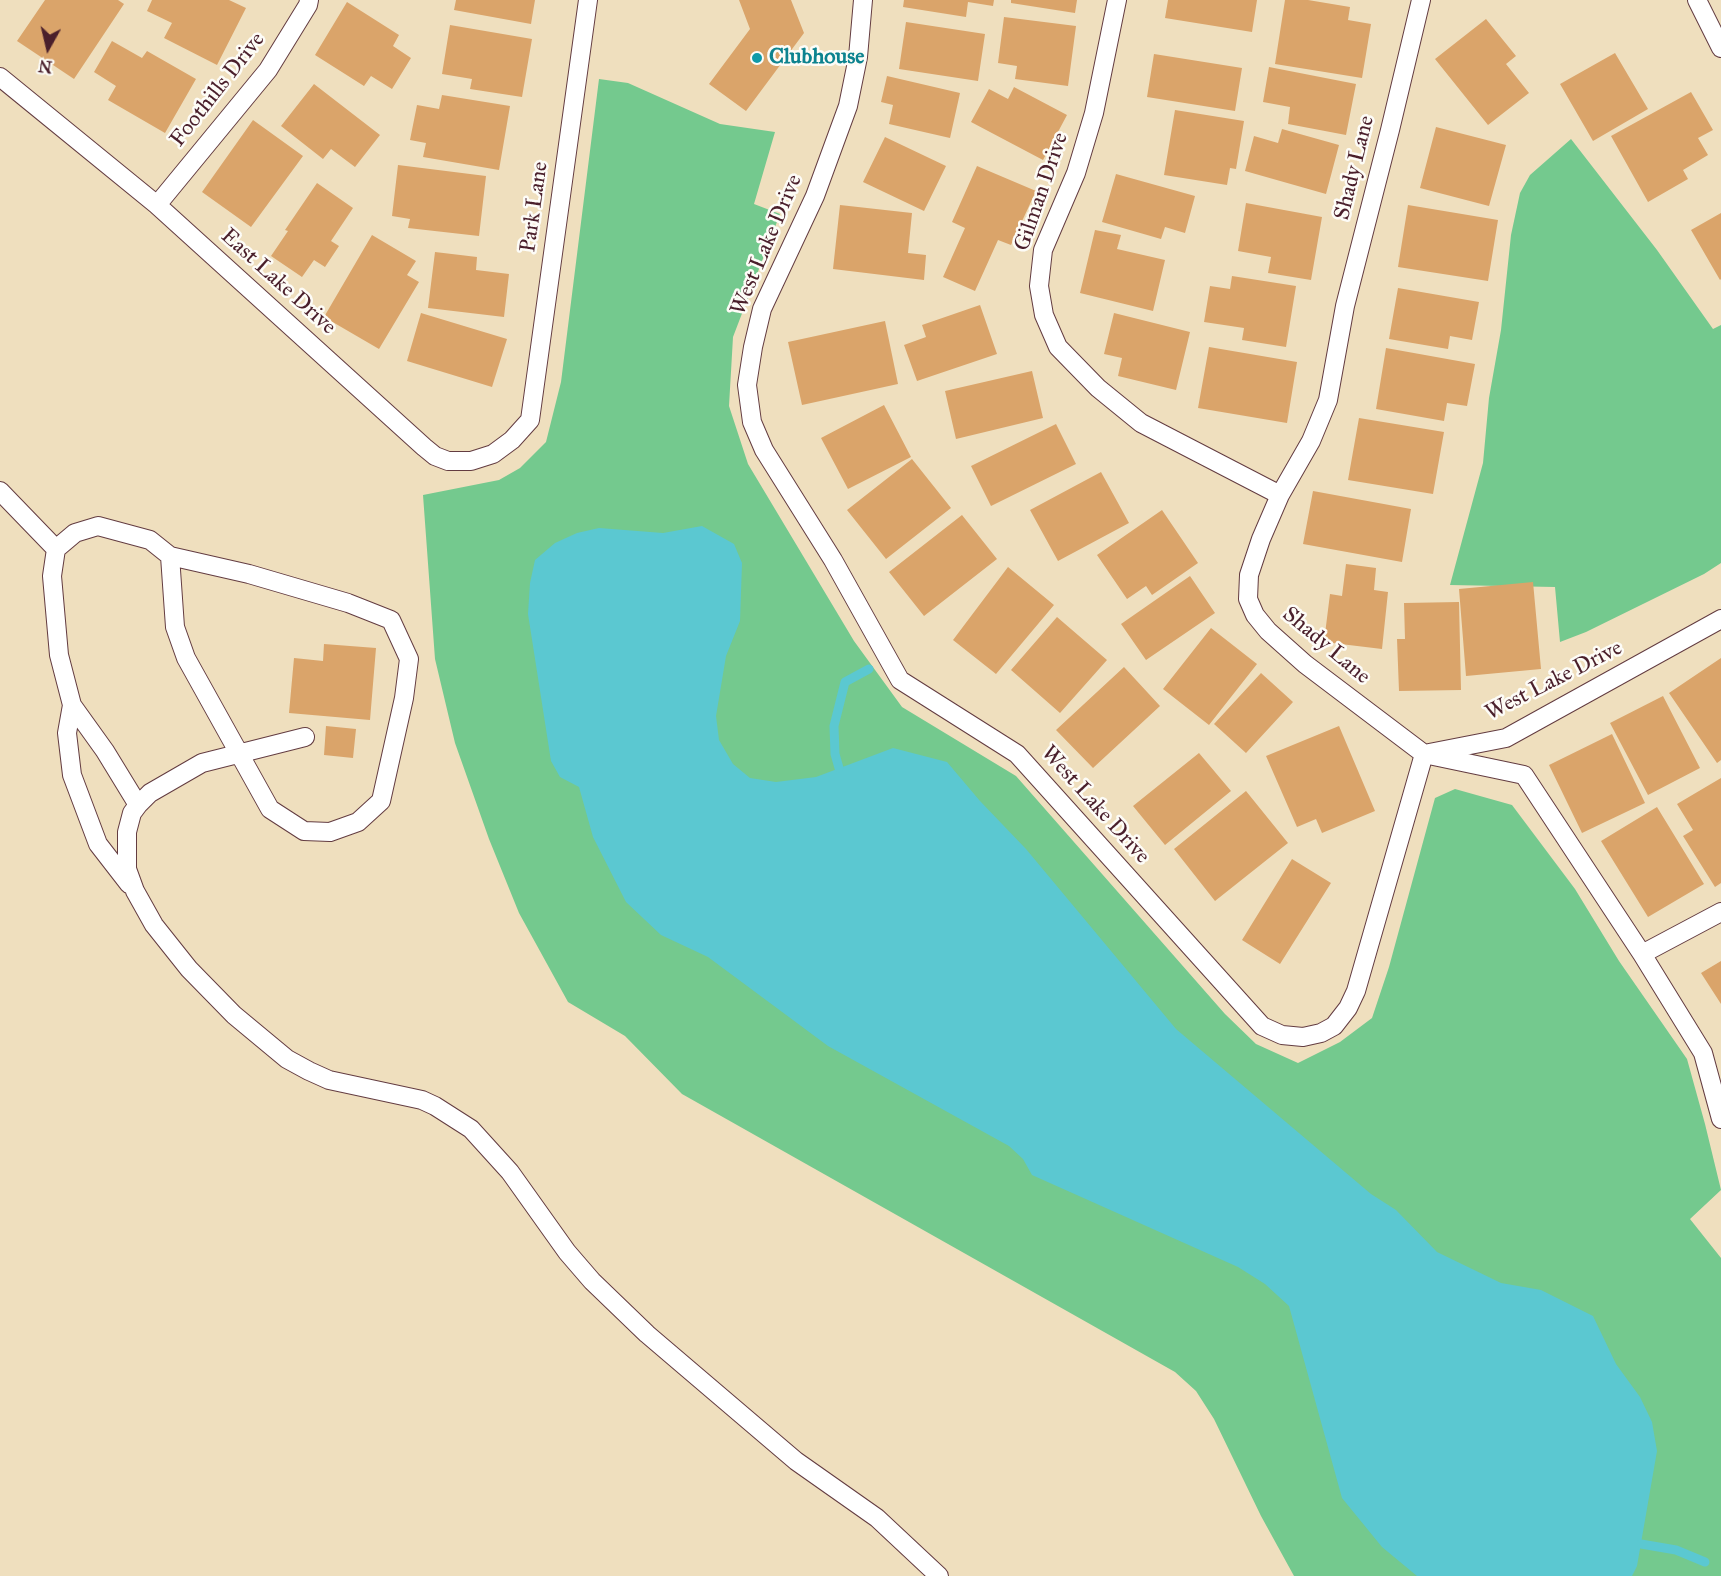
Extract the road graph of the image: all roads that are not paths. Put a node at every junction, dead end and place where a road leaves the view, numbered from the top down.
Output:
1 (309, 0) edge
2 (588, 0) edge
3 (863, 0) edge
4 (1117, 0) edge
5 (1420, 0) edge
6 (1697, 0) edge
7 (1721, 48) edge
8 (0, 77) edge
9 (157, 205) junction
10 (530, 420) joint
11 (0, 490) edge
12 (1280, 495) junction
13 (56, 549) junction
14 (170, 556) junction
15 (1721, 619) edge
16 (72, 705) junction
17 (305, 737) dead end
18 (238, 753) junction
19 (1424, 754) junction
20 (138, 805) junction
21 (135, 891) junction
22 (1721, 912) edge
23 (1642, 954) junction
24 (1721, 1119) edge
25 (939, 1576) edge

1 - 9 lane, Foothills Drive
2 - 10 lane, Park Lane
3 - 19 lane, West Lake Drive
4 - 12 lane, Gilman Drive
5 - 12 lane, Shady Lane
6 - 7 lane
8 - 9 lane, East Lake Drive
9 - 10 lane, East Lake Drive
11 - 13 lane
12 - 19 lane, Shady Lane
13 - 14 lane
13 - 16 lane
14 - 18 lane
14 - 18 lane
15 - 19 lane, West Lake Drive
16 - 20 lane
16 - 21 lane
17 - 18 lane
18 - 20 lane
19 - 23 lane, Shady Lane
20 - 21 lane
21 - 25 lane
22 - 23 lane
23 - 24 lane, Shady Lane

